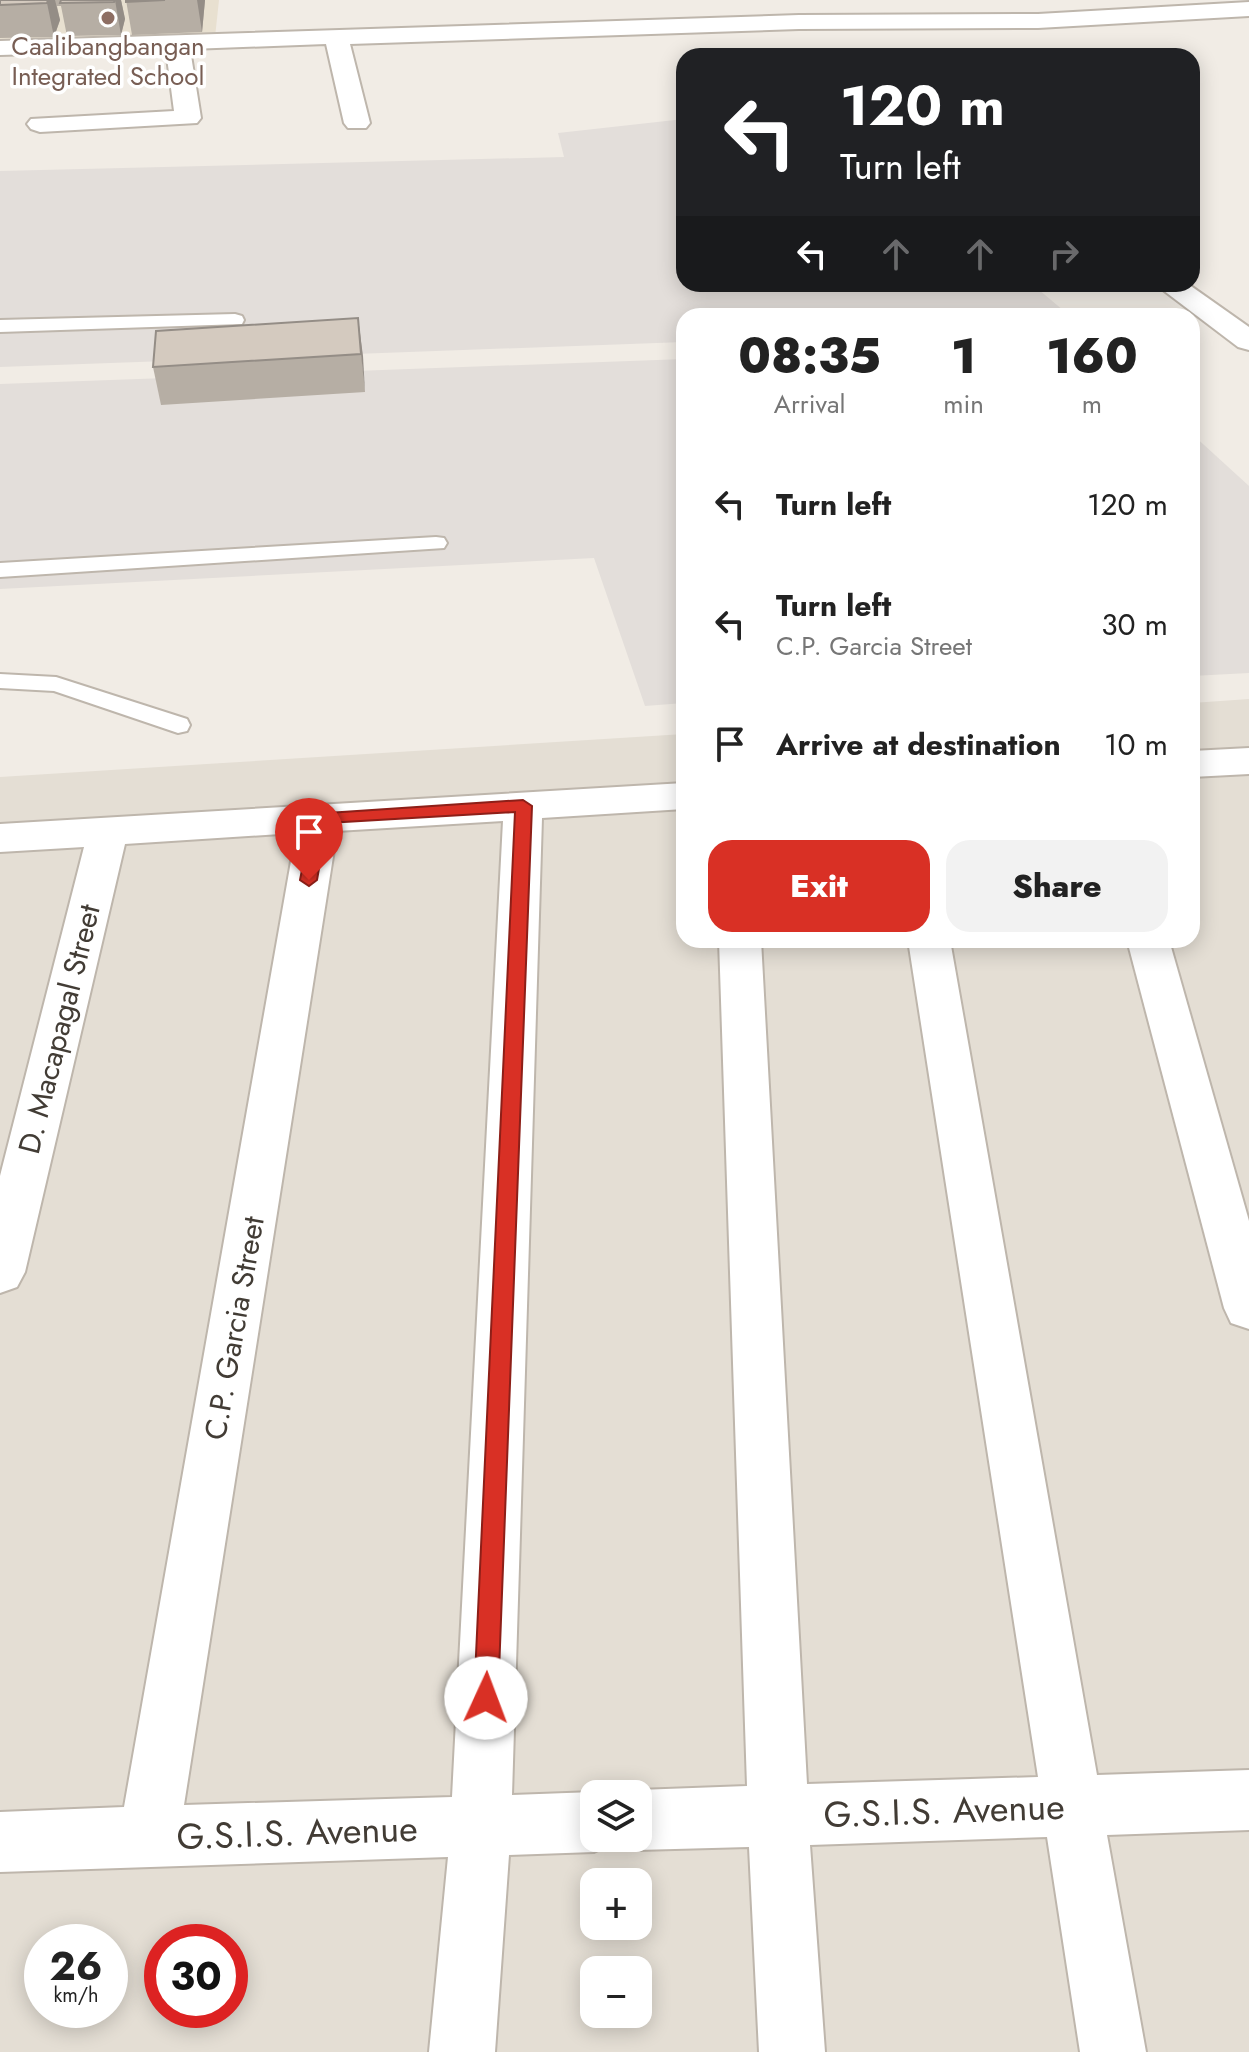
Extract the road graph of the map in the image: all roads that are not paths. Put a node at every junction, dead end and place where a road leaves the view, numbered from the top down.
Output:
1 (1249, 9) edge
2 (799, 22) junction
3 (336, 36) junction
4 (177, 42) junction
5 (0, 48) edge
6 (831, 48) dead end
7 (357, 123) dead end
8 (40, 124) dead end
9 (1180, 292) edge
10 (235, 320) dead end
11 (0, 326) edge
12 (1249, 341) edge
13 (436, 543) dead end
14 (0, 570) edge
15 (0, 681) edge
16 (178, 725) dead end
17 (1249, 761) edge
18 (1200, 764) edge
19 (676, 796) edge
20 (523, 806) junction
21 (319, 818) junction
22 (108, 831) junction
23 (0, 838) edge
24 (740, 948) edge
25 (930, 948) edge
26 (1150, 948) edge
27 (0, 1272) edge
28 (1249, 1308) edge
29 (1249, 1800) edge
30 (1073, 1806) junction
31 (778, 1815) junction
32 (652, 1820) edge
33 (580, 1822) edge
34 (481, 1825) junction
35 (149, 1837) junction
36 (0, 1842) edge
37 (462, 2052) edge
38 (792, 2052) edge
39 (1113, 2052) edge

1 - 2 street
2 - 3 street
2 - 6 street
3 - 4 street
3 - 7 street
4 - 5 street
4 - 8 street
9 - 12 street
10 - 11 lane
13 - 14 lane
15 - 16 lane
17 - 18 street
19 - 20 street
20 - 21 street
20 - 34 street
21 - 22 street
21 - 35 street, C.P. Garcia Street
22 - 23 street
22 - 27 street, D. Macapagal Street
24 - 31 street
25 - 30 street
26 - 28 street
29 - 30 street, G.S.I.S. Avenue
30 - 31 street, G.S.I.S. Avenue
30 - 39 street
31 - 32 street, G.S.I.S. Avenue
31 - 38 street
33 - 34 street, G.S.I.S. Avenue
34 - 35 street, G.S.I.S. Avenue
34 - 37 street
35 - 36 street, G.S.I.S. Avenue

